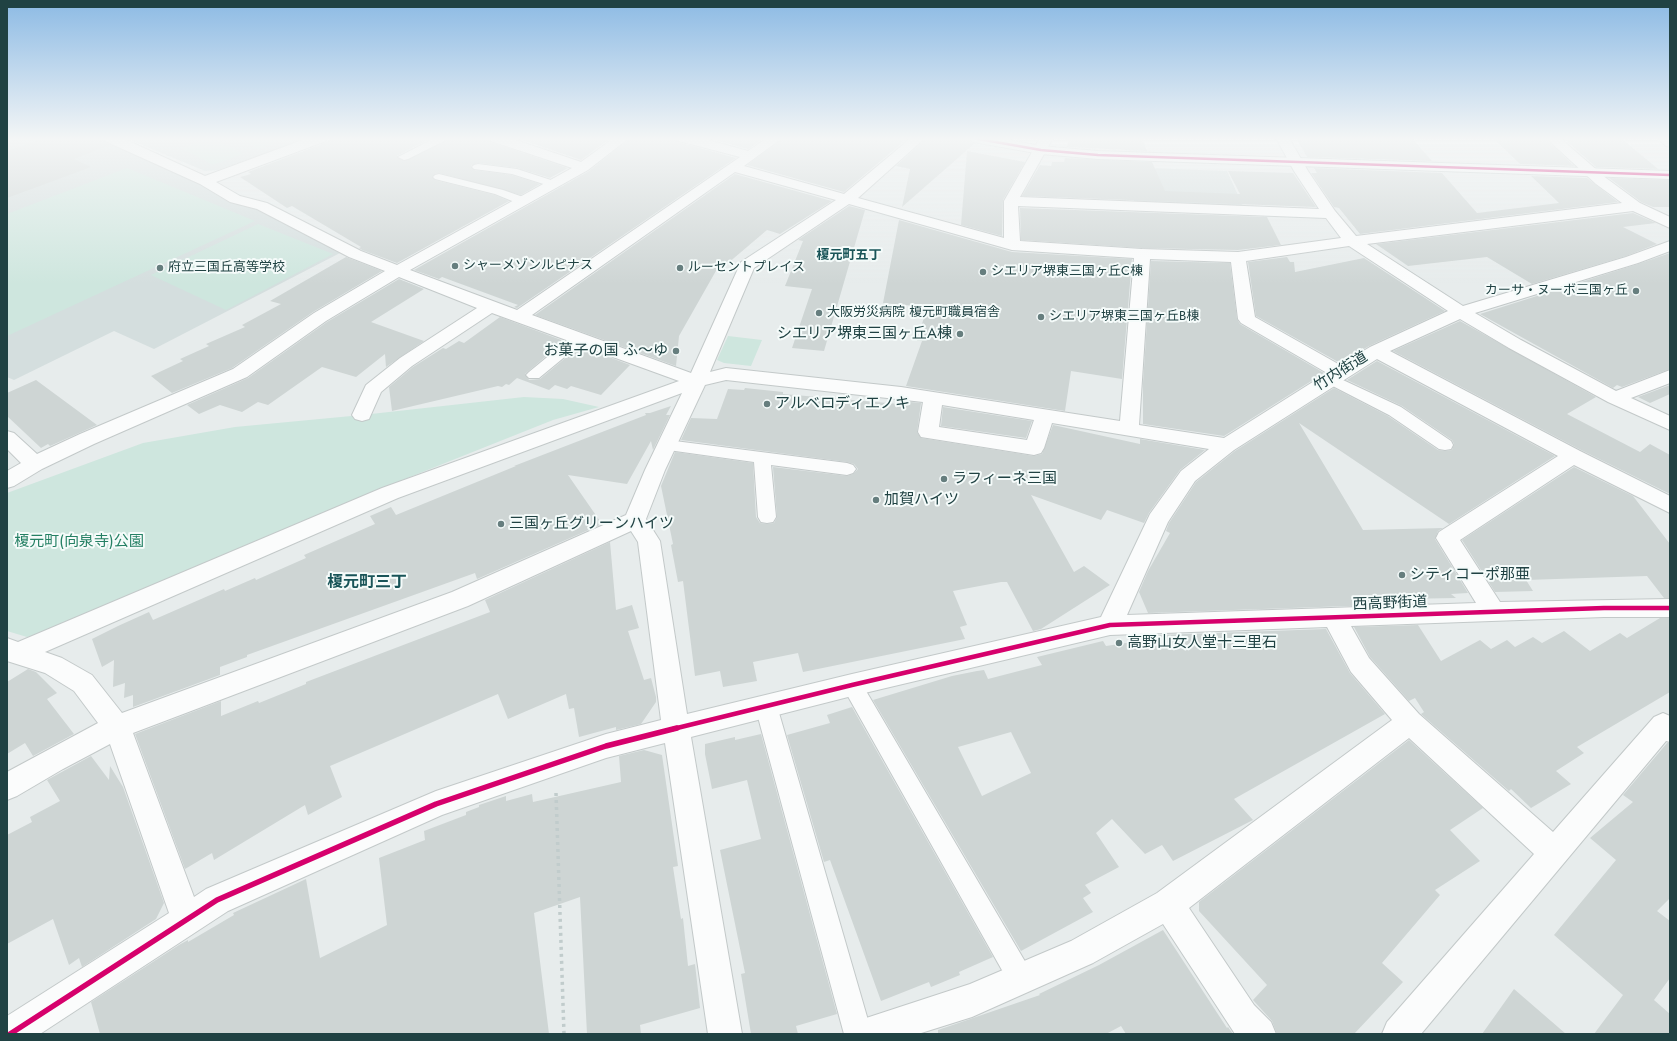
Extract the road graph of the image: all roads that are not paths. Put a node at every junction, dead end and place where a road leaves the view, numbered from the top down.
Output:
1 (214, 187) edge
2 (477, 187) edge
3 (548, 187) edge
4 (708, 187) edge
5 (799, 187) edge
6 (862, 187) edge
7 (1019, 187) edge
8 (1312, 187) edge
9 (1609, 187) edge
10 (846, 200) junction
11 (522, 201) junction
12 (1011, 201) junction
13 (1635, 206) junction
14 (1330, 214) junction
15 (1670, 223) edge
16 (1352, 241) junction
17 (1012, 245) junction
18 (1670, 246) edge
19 (1142, 254) junction
20 (1238, 257) junction
21 (398, 271) junction
22 (490, 307) junction
23 (1461, 312) junction
24 (519, 316) junction
25 (579, 338) junction
26 (1376, 351) junction
27 (534, 375) dead end
28 (1335, 376) junction
29 (1670, 376) edge
30 (697, 381) junction
31 (933, 398) junction
32 (1615, 398) junction
33 (362, 415) dead end
34 (1045, 416) junction
35 (1670, 424) edge
36 (1129, 429) junction
37 (7, 438) edge
38 (667, 445) junction
39 (1227, 445) junction
40 (1445, 445) dead end
41 (1572, 456) junction
42 (762, 458) junction
43 (35, 464) junction
44 (847, 469) dead end
45 (7, 481) edge
46 (1670, 505) edge
47 (767, 517) dead end
48 (635, 520) junction
49 (1670, 608) edge
50 (1494, 612) junction
51 (1334, 618) junction
52 (1110, 625) junction
53 (12, 651) edge
54 (852, 685) junction
55 (766, 706) junction
56 (1410, 722) junction
57 (117, 727) junction
58 (676, 729) junction
59 (1670, 730) edge
60 (7, 787) edge
61 (1553, 852) junction
62 (1168, 904) junction
63 (187, 919) junction
64 (1021, 979) junction
65 (10, 1034) edge
66 (725, 1034) edge
67 (858, 1034) edge
68 (866, 1034) edge
69 (1259, 1034) edge
70 (1399, 1034) edge

1 - 21 street
2 - 11 lane
3 - 11 street
4 - 24 street
5 - 10 street
6 - 10 street
7 - 12 street
8 - 14 street
9 - 13 street
10 - 17 street
10 - 30 street
11 - 21 street
12 - 14 street
12 - 17 street
13 - 15 street
13 - 16 street
14 - 16 street
16 - 20 street
16 - 23 street
17 - 19 street
18 - 23 street, 竹内街道
19 - 20 street
19 - 36 street
20 - 28 street
21 - 22 street
21 - 43 street
22 - 24 street
22 - 33 street
23 - 26 street, 竹内街道
23 - 32 street
24 - 25 street
25 - 27 lane
25 - 30 street
26 - 28 street, 竹内街道
26 - 41 street
28 - 39 street, 竹内街道
28 - 40 lane
29 - 32 street
30 - 31 street
30 - 38 street
30 - 53 street
31 - 34 street
31 - 34 street
32 - 35 street
34 - 36 street
36 - 39 street
37 - 43 street
38 - 42 lane
38 - 48 street
39 - 52 street, 竹内街道
41 - 46 street
41 - 50 street
42 - 44 lane
42 - 47 lane
43 - 45 street
48 - 57 street
48 - 58 street
49 - 50 street, 西高野街道
50 - 51 street, 西高野街道
51 - 52 street, 西高野街道
51 - 56 street
52 - 54 street, 西高野街道
53 - 57 street
54 - 55 street, 西高野街道
54 - 64 lane
55 - 58 street, 西高野街道
55 - 67 lane
56 - 61 street
56 - 62 street
57 - 60 street
57 - 63 street
58 - 63 street, 西高野街道
58 - 66 street
59 - 61 street
61 - 70 street
62 - 64 street
62 - 69 street
63 - 65 street, 西高野街道
64 - 68 street

